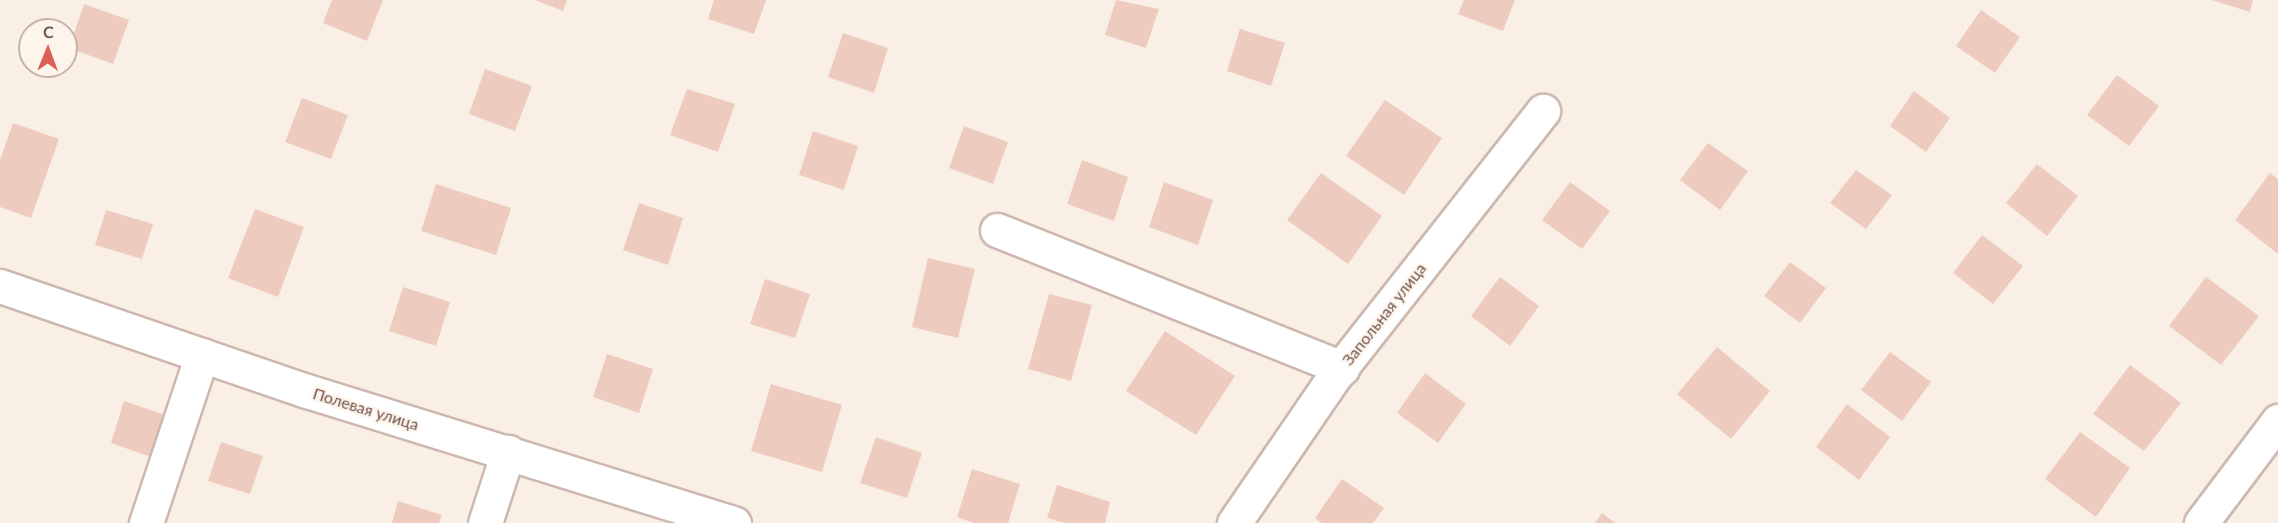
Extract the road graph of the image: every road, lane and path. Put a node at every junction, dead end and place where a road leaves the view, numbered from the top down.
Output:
1 (1543, 111) dead end
2 (997, 230) dead end
3 (0, 286) edge
4 (201, 355) junction
5 (1342, 368) junction
6 (2278, 421) edge
7 (508, 452) junction
8 (146, 523) edge
9 (484, 523) edge
10 (734, 523) edge
11 (1234, 523) edge
12 (2201, 523) edge

1 - 5 street, Запольная улица
2 - 5 street
3 - 4 street, Полевая улица
4 - 7 street, Полевая улица
4 - 8 street
5 - 11 street, Запольная улица
6 - 12 street
7 - 9 street
7 - 10 street, Полевая улица

